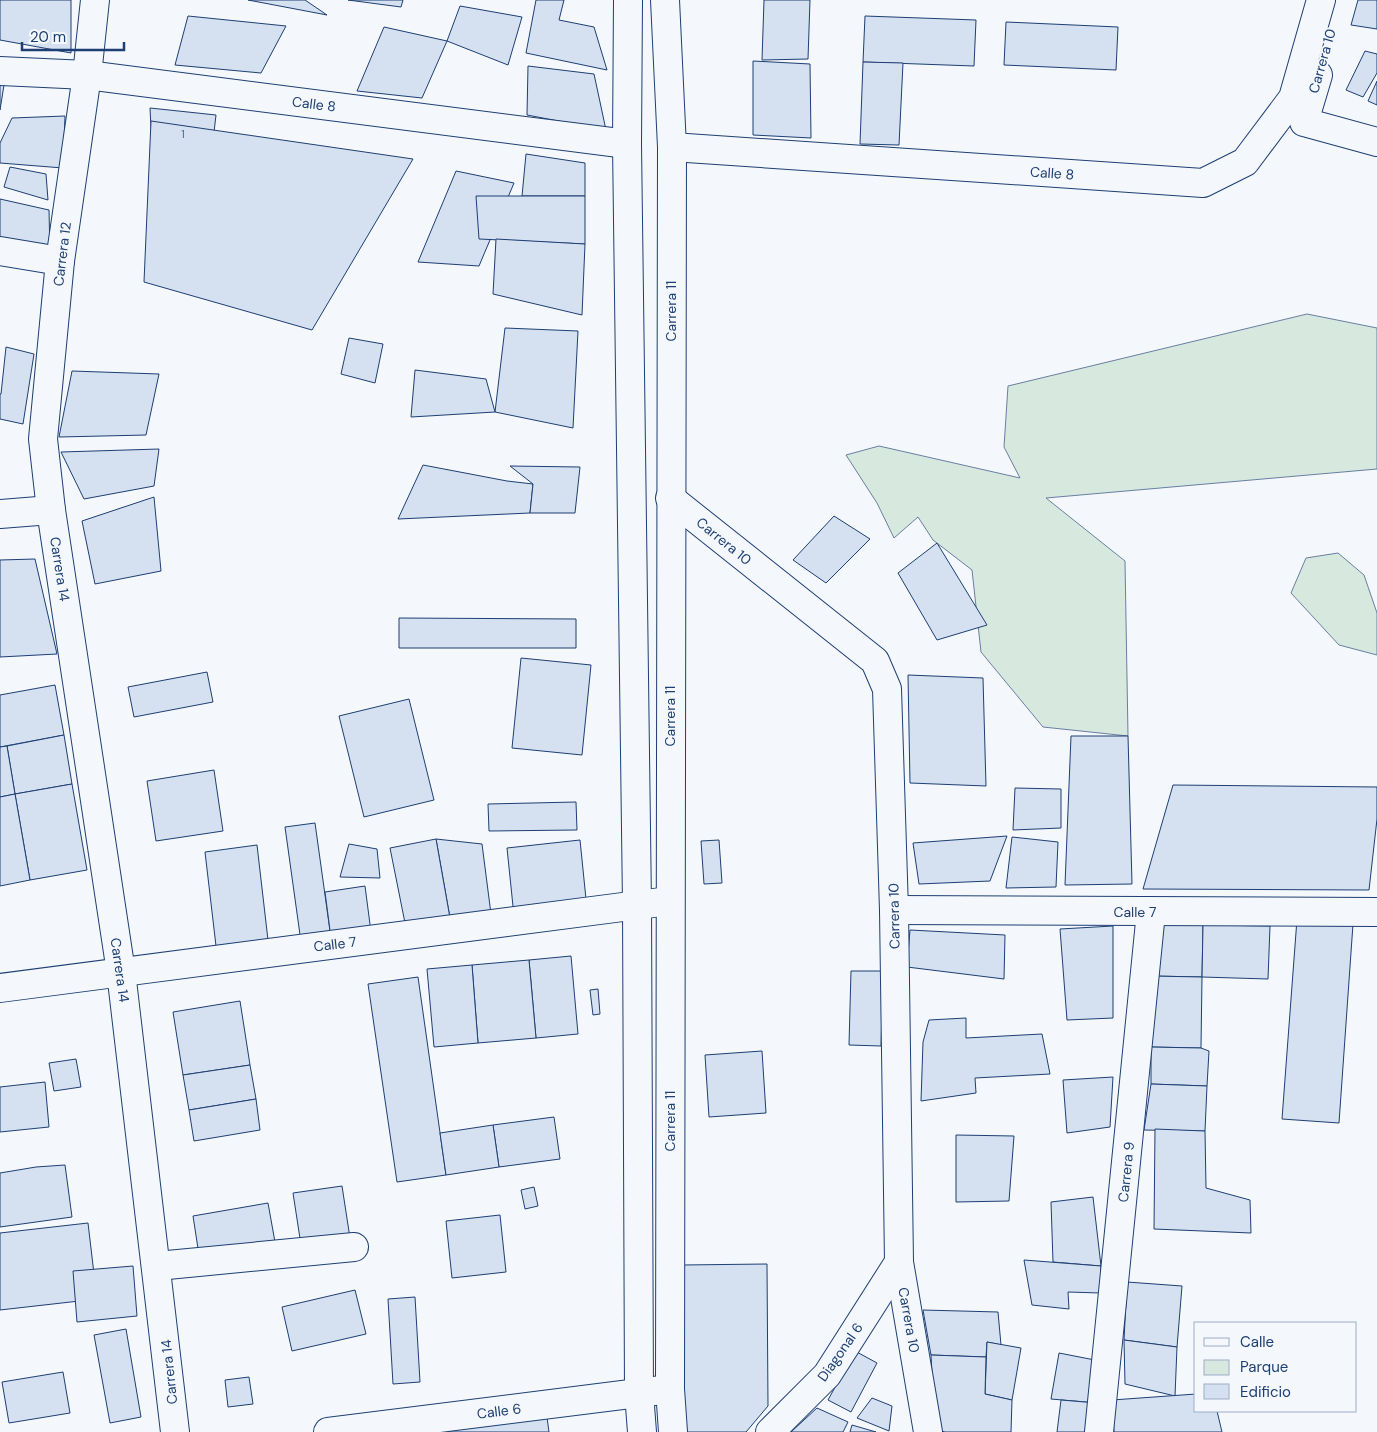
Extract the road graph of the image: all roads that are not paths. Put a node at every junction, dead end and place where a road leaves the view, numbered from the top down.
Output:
1 (95, 0) edge
2 (628, 0) edge
3 (665, 0) edge
4 (1322, 0) edge
5 (1339, 0) edge
6 (0, 71) edge
7 (87, 76) junction
8 (1377, 142) edge
9 (627, 144) junction
10 (672, 147) junction
11 (0, 251) edge
12 (60, 261) junction
13 (670, 498) junction
14 (51, 510) junction
15 (0, 514) edge
16 (669, 901) junction
17 (637, 905) junction
18 (894, 910) junction
19 (1152, 912) junction
20 (1377, 912) edge
21 (121, 972) junction
22 (0, 988) edge
23 (354, 1247) dead end
24 (899, 1262) junction
25 (157, 1266) junction
26 (670, 1389) junction
27 (639, 1393) junction
28 (175, 1432) edge
29 (328, 1432) edge
30 (642, 1432) edge
31 (673, 1432) edge
32 (770, 1432) edge
33 (928, 1432) edge
34 (1099, 1432) edge

1 - 7 street, Carrera 12
2 - 9 street
3 - 10 street, Carrera 11
4 - 10 street, Calle 8
5 - 8 street, Carrera 10
6 - 7 street, Calle 8
7 - 9 street, Calle 8
7 - 12 street, Carrera 12
9 - 17 street
10 - 13 street, Carrera 11
11 - 12 street
12 - 14 street, Carrera 12
13 - 16 street, Carrera 11
13 - 18 street, Carrera 10
14 - 15 street
14 - 21 street, Carrera 14
16 - 17 street, Calle 7
16 - 26 street, Carrera 11
17 - 21 street, Calle 7
17 - 27 street
18 - 19 street, Calle 7
18 - 24 street, Carrera 10
19 - 20 street, Calle 7
19 - 34 street, Carrera 9
21 - 22 street, Calle 7
21 - 25 street, Carrera 14
23 - 25 street
24 - 32 street, Diagonal 6
24 - 33 street, Carrera 10
25 - 28 street, Carrera 14
26 - 27 street, Calle 6
26 - 31 street, Carrera 11
27 - 29 street, Calle 6
27 - 30 street

